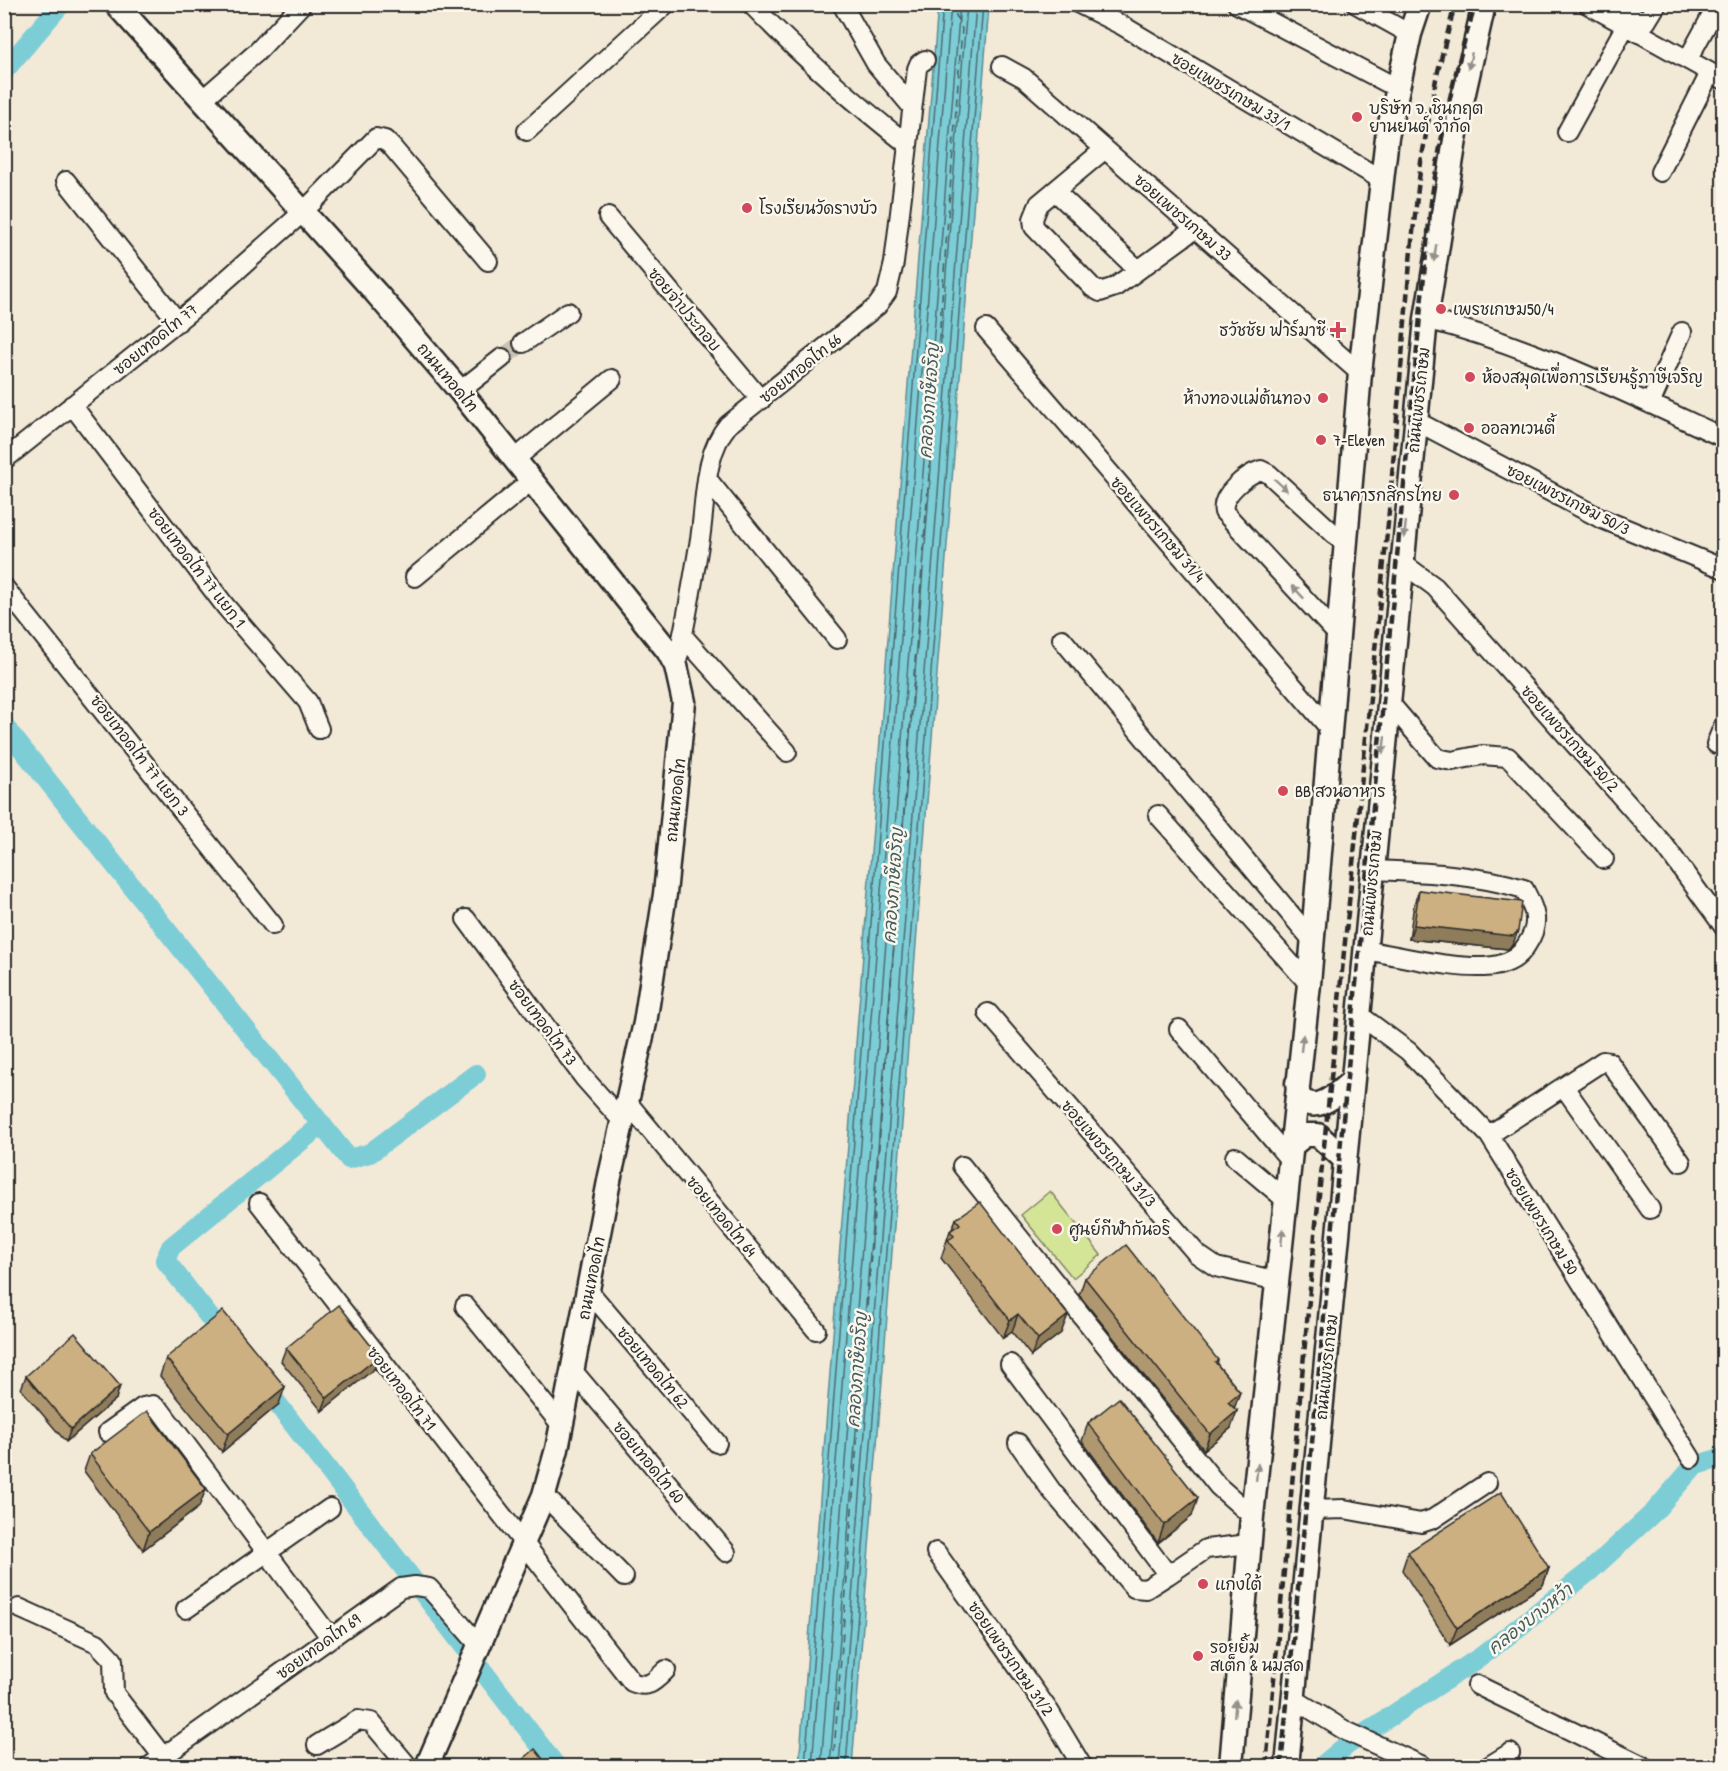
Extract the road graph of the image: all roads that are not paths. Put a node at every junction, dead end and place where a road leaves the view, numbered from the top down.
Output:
1 (116, 4) edge
2 (302, 4) edge
3 (666, 4) edge
4 (751, 4) edge
5 (842, 4) edge
6 (1079, 4) edge
7 (1237, 4) edge
8 (1356, 4) edge
9 (1420, 4) edge
10 (1484, 4) edge
11 (1587, 4) edge
12 (1607, 4) edge
13 (1657, 4) edge
14 (1718, 4) edge
15 (1626, 26) junction
16 (1410, 34) junction
17 (1688, 59) junction
18 (921, 64) dead end
19 (1002, 66) dead end
20 (1717, 77) edge
21 (1397, 88) junction
22 (202, 100) junction
23 (912, 107) junction
24 (527, 131) dead end
25 (1567, 132) dead end
26 (907, 144) junction
27 (1105, 149) junction
28 (1660, 172) dead end
29 (1382, 180) junction
30 (66, 181) dead end
31 (1055, 191) junction
32 (302, 213) junction
33 (608, 217) dead end
34 (1196, 228) junction
35 (488, 261) dead end
36 (1137, 269) junction
37 (568, 312) dead end
38 (1426, 319) junction
39 (178, 322) junction
40 (986, 329) dead end
41 (1682, 332) dead end
42 (523, 343) tunnel mouth
43 (502, 358) tunnel mouth
44 (1360, 374) junction
45 (612, 379) dead end
46 (460, 391) junction
47 (761, 400) junction
48 (1650, 404) junction
49 (72, 405) junction
50 (1416, 421) junction
51 (1724, 438) edge
52 (515, 459) junction
53 (4, 460) edge
54 (708, 480) junction
55 (531, 481) junction
56 (1346, 545) junction
57 (1401, 562) junction
58 (1724, 568) edge
59 (415, 577) dead end
60 (4, 587) edge
61 (1338, 635) junction
62 (683, 636) junction
63 (837, 639) dead end
64 (1062, 639) dead end
65 (676, 666) junction
66 (1388, 701) junction
67 (1724, 724) edge
68 (319, 729) dead end
69 (1330, 729) junction
70 (1716, 744) dead end
71 (787, 752) dead end
72 (1158, 815) dead end
73 (1604, 859) dead end
74 (1371, 870) junction
75 (466, 919) dead end
76 (273, 925) dead end
77 (1724, 927) edge
78 (1312, 940) junction
79 (1365, 951) junction
80 (1309, 984) junction
81 (988, 1013) dead end
82 (1358, 1014) junction
83 (1179, 1029) dead end
84 (1298, 1080) junction
85 (1351, 1082) junction
86 (1564, 1088) junction
87 (626, 1113) junction
88 (1489, 1135) junction
89 (1290, 1153) junction
90 (1235, 1157) dead end
91 (1344, 1159) junction
92 (1681, 1162) dead end
93 (962, 1166) dead end
94 (1286, 1200) junction
95 (259, 1203) dead end
96 (1650, 1209) dead end
97 (1278, 1281) junction
98 (588, 1290) junction
99 (465, 1306) dead end
100 (816, 1329) dead end
101 (1010, 1364) dead end
102 (573, 1371) junction
103 (562, 1426) junction
104 (108, 1432) dead end
105 (717, 1443) dead end
106 (1018, 1443) dead end
107 (1691, 1458) dead end
108 (1487, 1484) dead end
109 (544, 1495) junction
110 (330, 1508) dead end
111 (1312, 1510) junction
112 (1252, 1516) junction
113 (523, 1544) junction
114 (1249, 1544) junction
115 (266, 1551) junction
116 (726, 1552) dead end
117 (936, 1552) dead end
118 (1168, 1575) junction
119 (624, 1576) dead end
120 (19, 1608) dead end
121 (186, 1608) dead end
122 (330, 1637) junction
123 (479, 1646) junction
124 (666, 1670) dead end
125 (1477, 1685) dead end
126 (1294, 1699) junction
127 (317, 1745) dead end
128 (1510, 1754) dead end
129 (1287, 1762) edge
130 (161, 1764) edge
131 (408, 1767) edge
132 (427, 1767) edge
133 (1082, 1767) edge
134 (1231, 1767) edge
135 (1423, 1767) edge
136 (1489, 1767) edge
137 (1643, 1767) edge

1 - 22 main road, ถนนเทอดไท
2 - 22 street
3 - 24 street
4 - 26 street
5 - 23 street
6 - 29 street, ซอยเพชรเกษม 33/1
7 - 21 street
8 - 16 street
9 - 16 main road
10 -> 38 main road, ถนนเพชรเกษม
11 - 15 street
12 - 13 street
14 - 17 street
15 - 17 street
15 - 25 street
16 - 21 main road
17 - 20 street
18 - 23 street, ซอยเทอดไท 66
19 - 27 street, ซอยเพชรเกษม 33
20 - 28 street
21 - 29 main road
22 - 32 main road, ถนนเทอดไท
23 - 26 street, ซอยเทอดไท 66
26 - 47 street, ซอยเทอดไท 66
27 - 31 street
27 - 34 street, ซอยเพชรเกษม 33
29 - 44 main road
30 - 39 street
31 - 36 street
31 - 36 street
32 - 35 street, ซอยเทอดไท 77
32 - 39 street, ซอยเทอดไท 77
32 - 46 main road, ถนนเทอดไท
33 - 47 street, ซอยจ่าประกอบ
34 - 36 street
34 - 44 street, ซอยเพชรเกษม 33
37 - 42 street
38 - 48 street
38 - 50 main road, ถนนเพชรเกษม
39 - 49 street, ซอยเทอดไท 77
40 - 69 street, ซอยเพชรเกษม 31/4
41 - 48 street
43 - 46 street
44 - 56 main road
45 - 52 street
46 - 52 main road, ถนนเทอดไท
47 - 54 street, ซอยเทอดไท 66
48 - 51 street
49 - 53 street, ซอยเทอดไท 77
49 - 68 street, ซอยเทอดไท 77 แยก 1
50 -> 57 main road, ถนนเพชรเกษม
50 - 58 street, ซอยเพชรเกษม 50/3
52 - 55 main road, ถนนเทอดไท
54 - 62 street, ซอยเทอดไท 66
54 - 63 street
55 - 59 street
55 - 65 main road, ถนนเทอดไท
56 - 61 main road
61 -> 56 street
57 - 66 main road, ถนนเพชรเกษม
57 - 77 street, ซอยเพชรเกษม 50/2
60 - 76 street, ซอยเทอดไท 77 แยก 3
61 - 69 main road
62 - 65 street, ซอยเทอดไท 66
62 - 71 street
64 - 78 street
65 - 87 main road, ถนนเทอดไท
66 - 73 street
66 -> 74 main road, ถนนเพชรเกษม
67 - 70 street
69 - 78 main road
72 - 80 street
74 - 79 main road, ถนนเพชรเกษม
74 - 79 street
75 - 87 street, ซอยเทอดไท 73
78 - 80 main road
79 - 82 main road, ถนนเพชรเกษม
84 -> 80 main road
81 - 97 street, ซอยเพชรเกษม 31/3
82 - 85 main road, ถนนเพชรเกษม
82 - 88 street, ซอยเพชรเกษม 50
83 - 89 street
84 - 85 main road
84 - 89 main road
85 - 91 main road, ถนนเพชรเกษม
86 - 88 street
86 - 92 street
86 - 96 street
87 - 98 main road, ถนนเทอดไท
87 - 100 street, ซอยเทอดไท 64
88 - 107 street, ซอยเพชรเกษม 50
89 - 91 main road
89 - 94 main road
90 - 94 street
91 - 111 main road, ถนนเพชรเกษม
93 - 112 street
97 -> 94 main road
95 - 113 street, ซอยเทอดไท 71
112 -> 97 main road
98 - 102 main road, ถนนเทอดไท
98 - 105 street, ซอยเทอดไท 62
99 - 103 street
101 - 118 street
102 - 103 main road, ถนนเทอดไท
102 - 116 street, ซอยเทอดไท 60
103 - 109 main road, ถนนเทอดไท
104 - 115 street
106 - 118 street
108 - 111 street
109 - 113 main road, ถนนเทอดไท
109 - 119 street
110 - 115 street
111 - 126 main road, ถนนเพชรเกษม
112 - 114 main road
113 - 123 main road, ถนนเทอดไท
113 - 124 street, ซอยเทอดไท 71
114 - 118 street
134 -> 114 main road
115 - 121 street
115 - 122 street
117 - 133 street, ซอยเพชรเกษม 31/2
120 - 130 street
122 - 123 street, ซอยเทอดไท 69
122 - 130 street, ซอยเทอดไท 69
123 - 132 main road, ถนนเทอดไท
125 - 137 street
126 - 129 main road, ถนนเพชรเกษม
126 - 135 street
127 - 131 street
128 - 136 street

